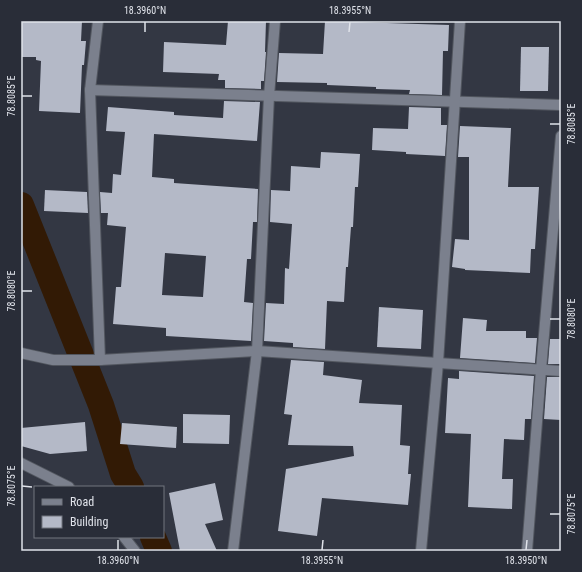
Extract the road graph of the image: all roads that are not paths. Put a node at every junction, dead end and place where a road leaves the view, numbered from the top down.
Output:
1 (98, 21) edge
2 (275, 21) edge
3 (460, 21) edge
4 (90, 90) junction
5 (269, 96) junction
6 (455, 102) junction
7 (561, 106) edge
8 (561, 136) edge
9 (257, 351) junction
10 (21, 353) edge
11 (99, 360) junction
12 (438, 363) junction
13 (541, 370) junction
14 (561, 371) edge
15 (21, 463) edge
16 (67, 486) edge
17 (125, 538) edge
18 (135, 551) edge
19 (233, 551) edge
20 (421, 551) edge
21 (527, 551) edge

1 - 4 street
2 - 5 street
3 - 6 street
4 - 5 street
4 - 11 street
5 - 6 street
5 - 9 street
6 - 7 street
6 - 12 street
8 - 13 street
9 - 11 street
9 - 12 street
9 - 19 street
10 - 11 street
12 - 13 street
12 - 20 street
13 - 14 street
13 - 21 street
15 - 16 street
17 - 18 street

